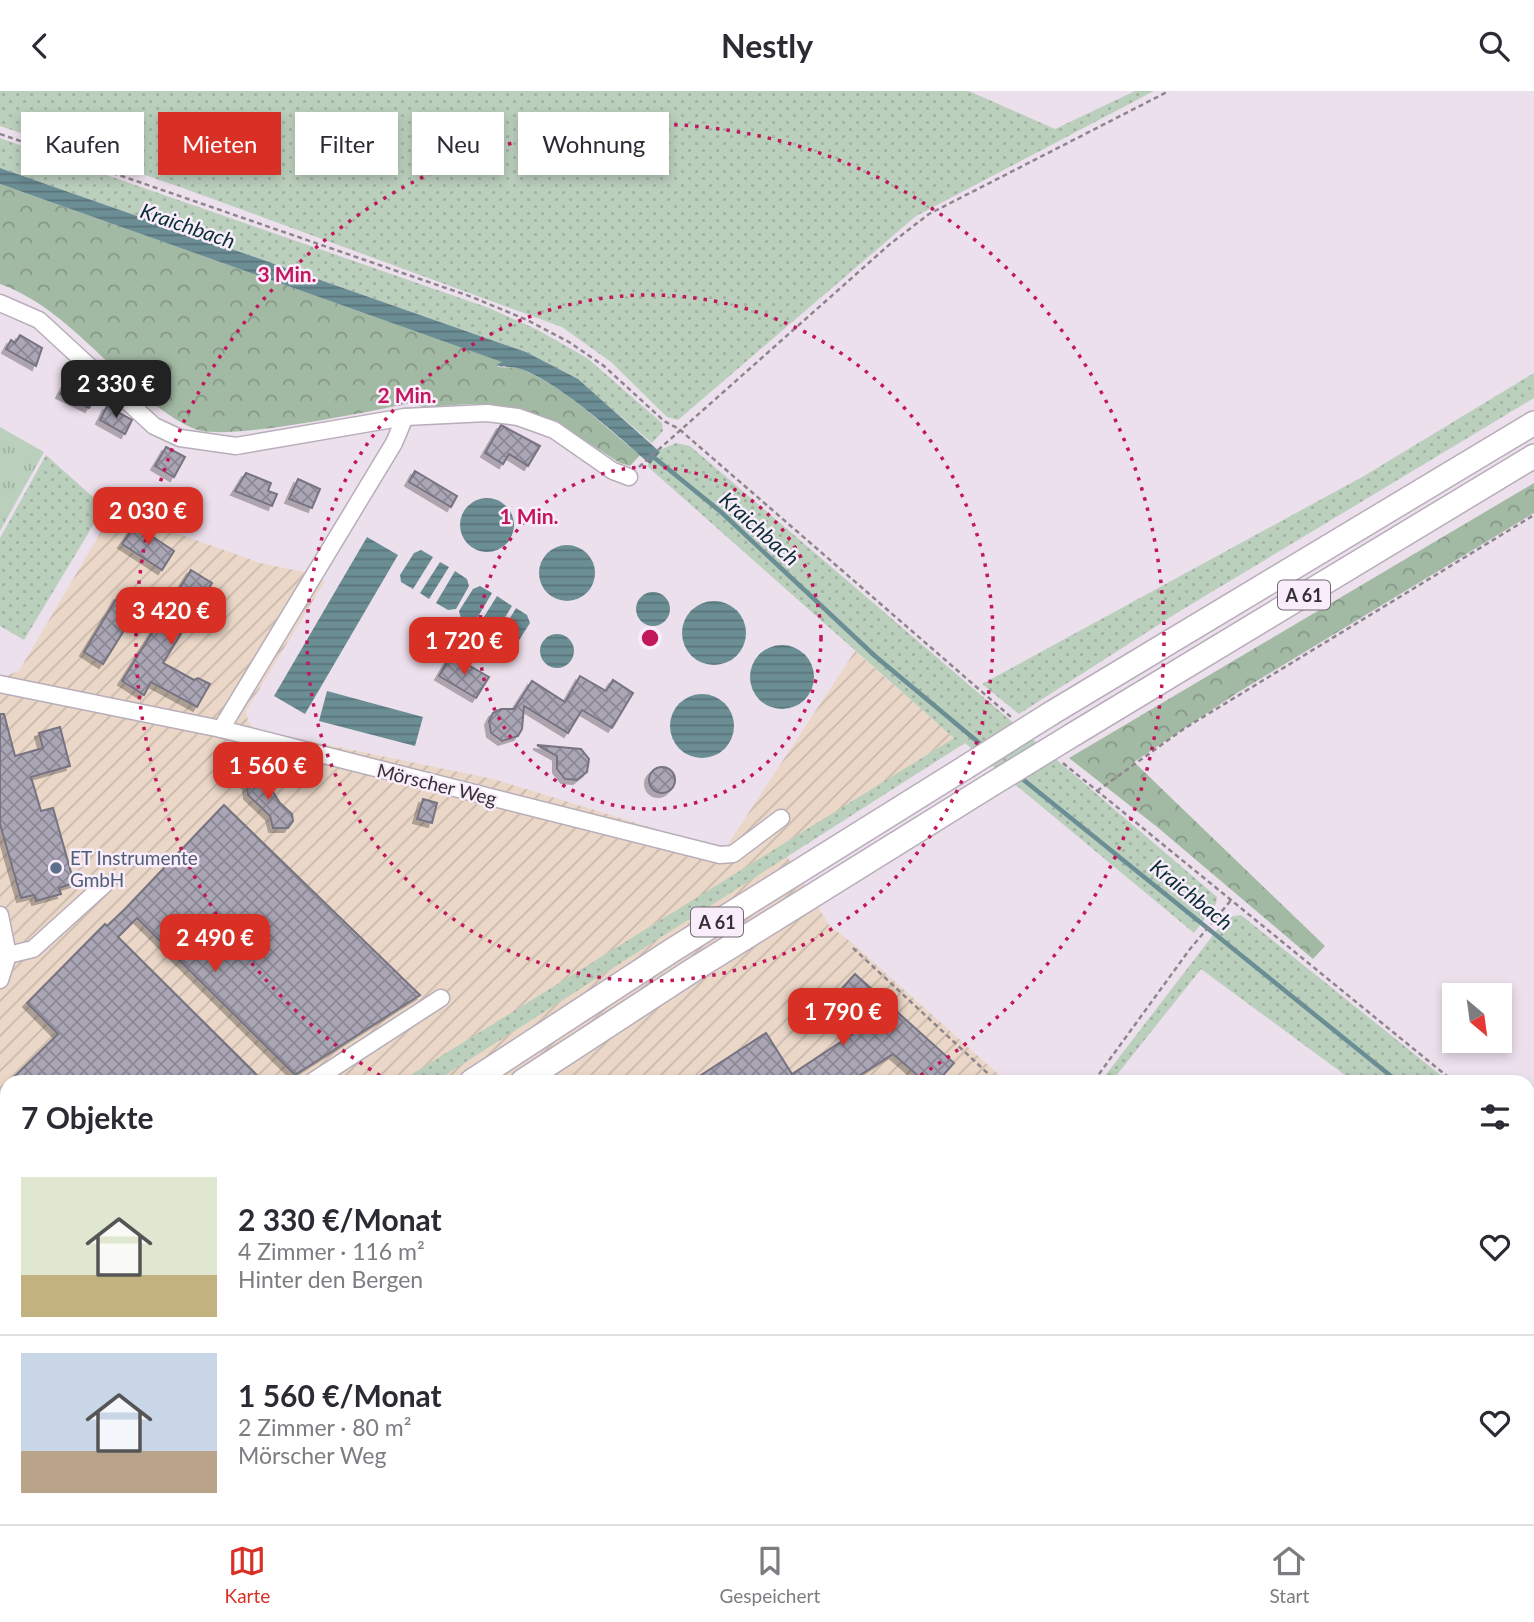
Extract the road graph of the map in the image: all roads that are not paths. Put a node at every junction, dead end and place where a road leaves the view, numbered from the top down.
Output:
1 (0, 303) edge
2 (405, 417) junction
3 (1534, 423) edge
4 (1534, 456) edge
5 (629, 477) dead end
6 (0, 684) edge
7 (221, 729) junction
8 (781, 818) dead end
9 (105, 884) dead end
10 (0, 915) edge
11 (8, 955) junction
12 (0, 980) edge
13 (441, 998) dead end
14 (322, 1075) edge
15 (481, 1075) edge
16 (532, 1075) edge

1 - 2 street
2 - 5 street
2 - 7 street
3 - 15 highway, A 61, bridge
4 - 16 highway, A 61, bridge
6 - 7 street, Mörscher Weg
7 - 8 street, Mörscher Weg
9 - 11 street
10 - 11 street
11 - 12 street
13 - 14 street

